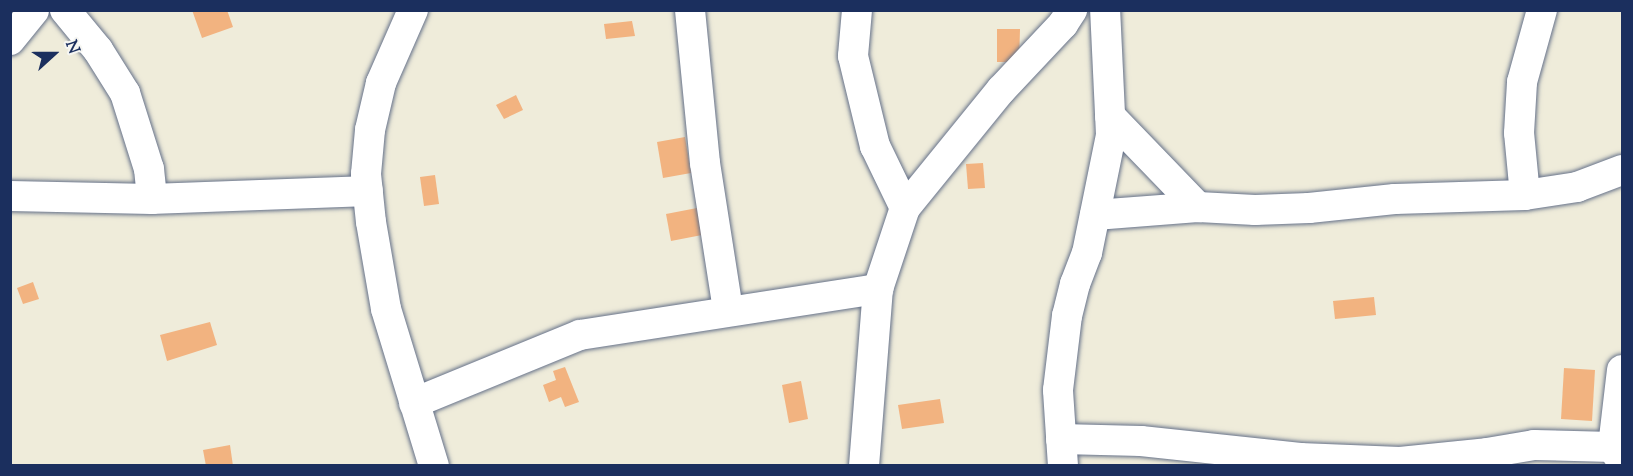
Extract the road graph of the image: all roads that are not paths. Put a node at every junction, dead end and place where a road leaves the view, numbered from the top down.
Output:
1 (34, 10) edge
2 (65, 10) edge
3 (413, 10) edge
4 (690, 10) edge
5 (856, 10) edge
6 (1072, 10) edge
7 (1105, 10) edge
8 (1542, 10) edge
9 (10, 40) edge
10 (1110, 116) junction
11 (1623, 170) edge
12 (368, 191) junction
13 (1525, 195) junction
14 (10, 196) edge
15 (152, 199) junction
16 (1198, 207) junction
17 (905, 208) junction
18 (1095, 214) junction
19 (878, 289) junction
20 (728, 310) junction
21 (1623, 370) edge
22 (414, 403) junction
23 (1618, 450) edge
24 (1062, 452) edge
25 (434, 465) edge
26 (864, 465) edge

1 - 9 street
2 - 15 street
3 - 12 street
4 - 20 street
5 - 17 street
6 - 17 street
7 - 10 street
8 - 13 street
10 - 16 street
10 - 18 street
11 - 13 street
12 - 15 street
12 - 22 street
13 - 16 street
14 - 15 street
16 - 18 street
17 - 19 street
18 - 24 street
19 - 20 street
19 - 26 street
20 - 22 street
21 - 23 street
22 - 25 street
23 - 24 street

